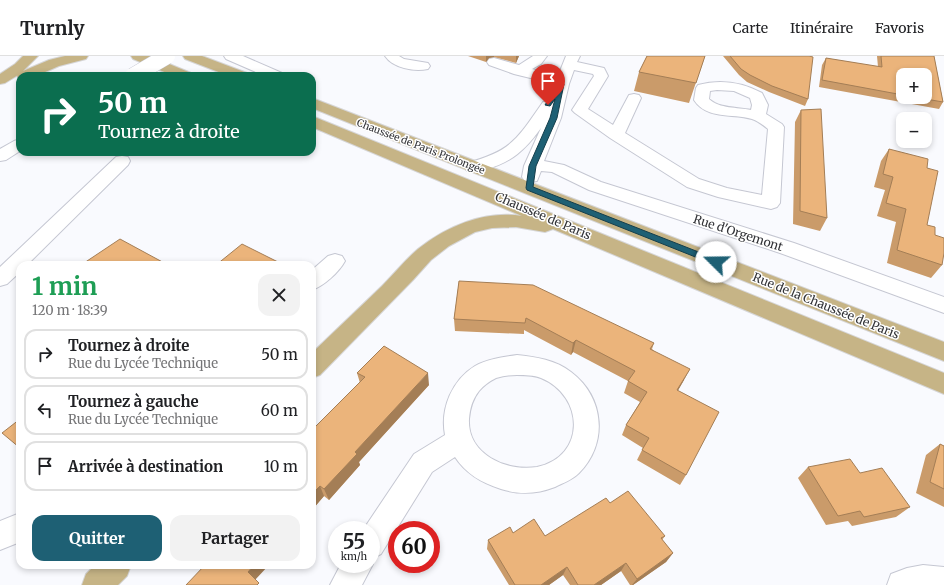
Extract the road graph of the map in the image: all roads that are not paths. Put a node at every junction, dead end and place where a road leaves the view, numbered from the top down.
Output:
1 (31, 56) edge
2 (81, 56) edge
3 (138, 56) edge
4 (156, 56) edge
5 (167, 56) edge
6 (190, 56) edge
7 (231, 56) edge
8 (392, 56) edge
9 (540, 56) edge
10 (571, 61) edge
11 (494, 62) dead end
12 (424, 66) dead end
13 (519, 71) junction
14 (33, 72) edge
15 (141, 72) edge
16 (183, 72) edge
17 (186, 72) edge
18 (232, 72) edge
19 (268, 72) edge
20 (0, 80) edge
21 (16, 80) edge
22 (562, 82) junction
23 (0, 88) edge
24 (634, 98) dead end
25 (316, 105) edge
26 (758, 116) dead end
27 (317, 123) edge
28 (616, 135) junction
29 (16, 146) edge
30 (0, 156) edge
31 (122, 161) dead end
32 (533, 166) junction
33 (473, 167) junction
34 (529, 188) junction
35 (631, 253) junction
36 (25, 256) junction
37 (20, 261) edge
38 (334, 261) dead end
39 (0, 264) edge
40 (16, 265) edge
41 (316, 278) edge
42 (0, 280) edge
43 (944, 305) edge
44 (944, 352) edge
45 (316, 364) edge
46 (944, 384) edge
47 (460, 440) junction
48 (16, 529) edge
49 (380, 530) edge
50 (0, 536) edge
51 (112, 569) edge
52 (352, 573) edge
53 (944, 582) edge
54 (97, 585) edge
55 (345, 585) edge
56 (902, 585) edge

1 - 20 main road
2 - 14 main road
3 - 16 main road
4 - 17 main road
5 - 15 street, bridge
6 - 18 main road
7 - 19 street
8 - 12 street
9 - 13 street
10 - 22 street
10 - 28 street
11 - 13 street
13 - 22 street
21 - 23 main road
22 - 32 street
22 - 33 street
24 - 28 street
25 - 33 main road, Chaussée de Paris Prolongée
26 - 28 street
27 - 35 main road, Chaussée de Paris
29 - 30 street
31 - 36 street
32 - 34 street
32 - 43 street, Rue d'Orgemont
33 - 34 main road, Chaussée de Paris Prolongée
34 - 44 main road, Rue de la Chaussée de Paris
35 - 45 main road
35 - 46 main road, Rue de la Chaussée de Paris
36 - 37 street
36 - 39 street
38 - 41 street
40 - 42 street
47 - 47 street
47 - 49 street
48 - 50 street
51 - 54 main road
52 - 55 street
53 - 56 street

